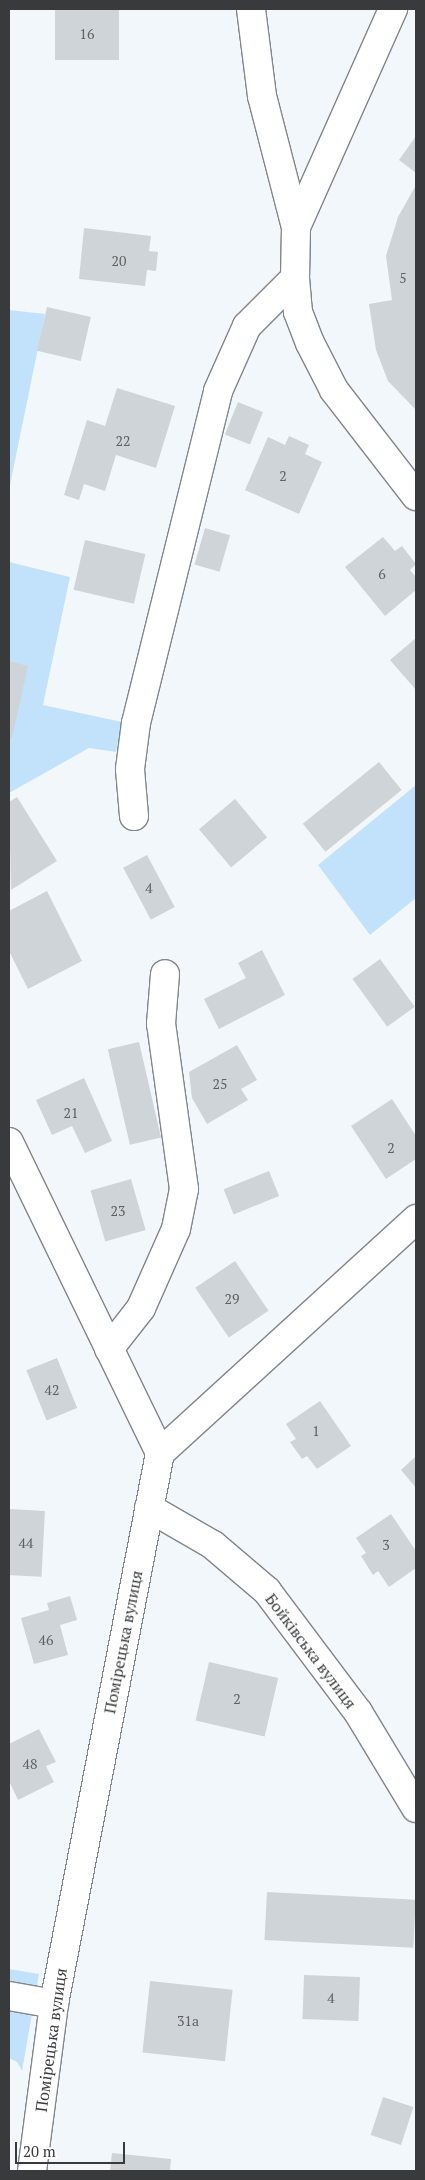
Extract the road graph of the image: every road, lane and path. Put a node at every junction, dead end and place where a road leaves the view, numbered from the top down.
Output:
1 (251, 9) edge
2 (394, 9) edge
3 (296, 227) junction
4 (294, 278) junction
5 (416, 496) edge
6 (134, 816) dead end
7 (165, 974) dead end
8 (9, 1142) edge
9 (416, 1219) edge
10 (110, 1349) junction
11 (160, 1452) junction
12 (149, 1508) junction
13 (416, 1808) edge
14 (9, 1996) edge
15 (54, 2004) junction
16 (32, 2171) edge

1 - 3 street
2 - 3 street
3 - 4 street
4 - 5 street
4 - 6 street
7 - 10 street
8 - 10 street
9 - 11 street
10 - 11 street
11 - 12 street, Помірецька вулиця
12 - 13 street, Бойківська вулиця
12 - 15 street, Помірецька вулиця
14 - 15 street
15 - 16 street, Помірецька вулиця

